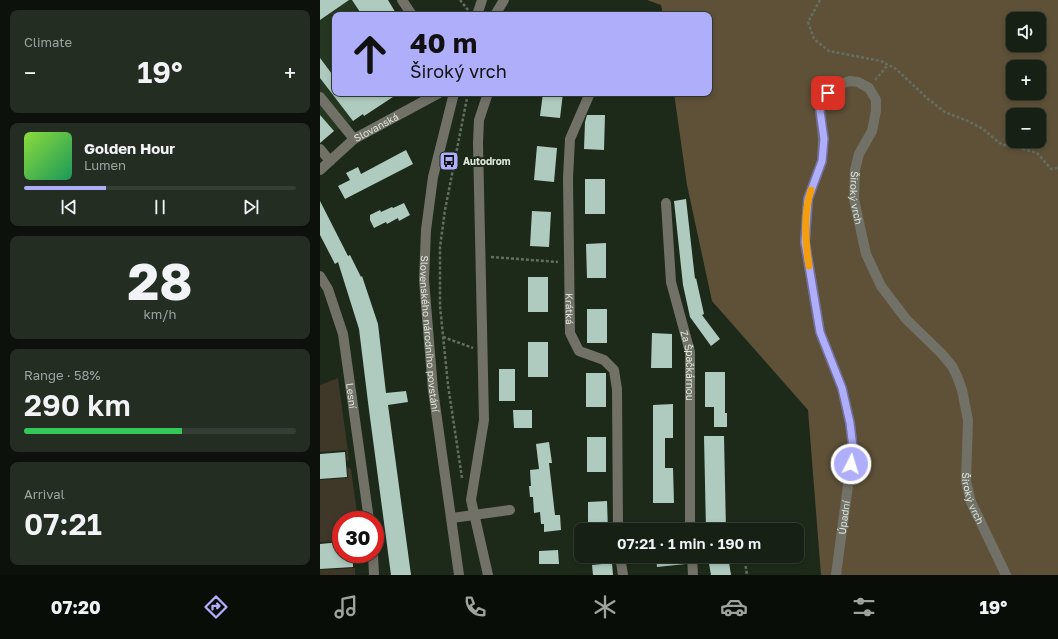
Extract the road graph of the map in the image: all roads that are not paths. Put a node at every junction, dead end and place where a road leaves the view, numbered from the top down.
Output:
1 (402, 0) edge
2 (482, 0) edge
3 (504, 0) edge
4 (410, 12) edge
5 (478, 12) edge
6 (497, 12) edge
7 (869, 88) joint
8 (433, 96) edge
9 (453, 96) edge
10 (487, 96) edge
11 (589, 96) edge
12 (320, 97) edge
13 (354, 139) junction
14 (320, 149) edge
15 (330, 161) junction
16 (320, 170) edge
17 (666, 203) dead end
18 (320, 276) edge
19 (510, 510) dead end
20 (368, 511) edge
21 (474, 515) junction
22 (452, 518) junction
23 (618, 523) edge
24 (690, 523) edge
25 (373, 563) edge
26 (621, 563) edge
27 (692, 563) edge
28 (374, 575) edge
29 (459, 575) edge
30 (488, 575) edge
31 (623, 575) edge
32 (693, 575) edge
33 (836, 575) edge
34 (1006, 575) edge

1 - 4 street
2 - 5 street
3 - 6 street
7 - 33 street, Úpadní
7 - 34 street, Široký vrch
8 - 13 street, Slovanská
9 - 22 street, Slovenského národního povstání
10 - 21 street
11 - 23 street, Krátká
12 - 13 street
13 - 15 street, Slovanská
14 - 15 street
15 - 16 street, Slovanská
17 - 24 street, Za Špačkárnou
18 - 20 street, Lesní
19 - 21 street
21 - 22 street
21 - 30 street
22 - 29 street, Slovenského národního povstání
25 - 28 street
26 - 31 street
27 - 32 street

